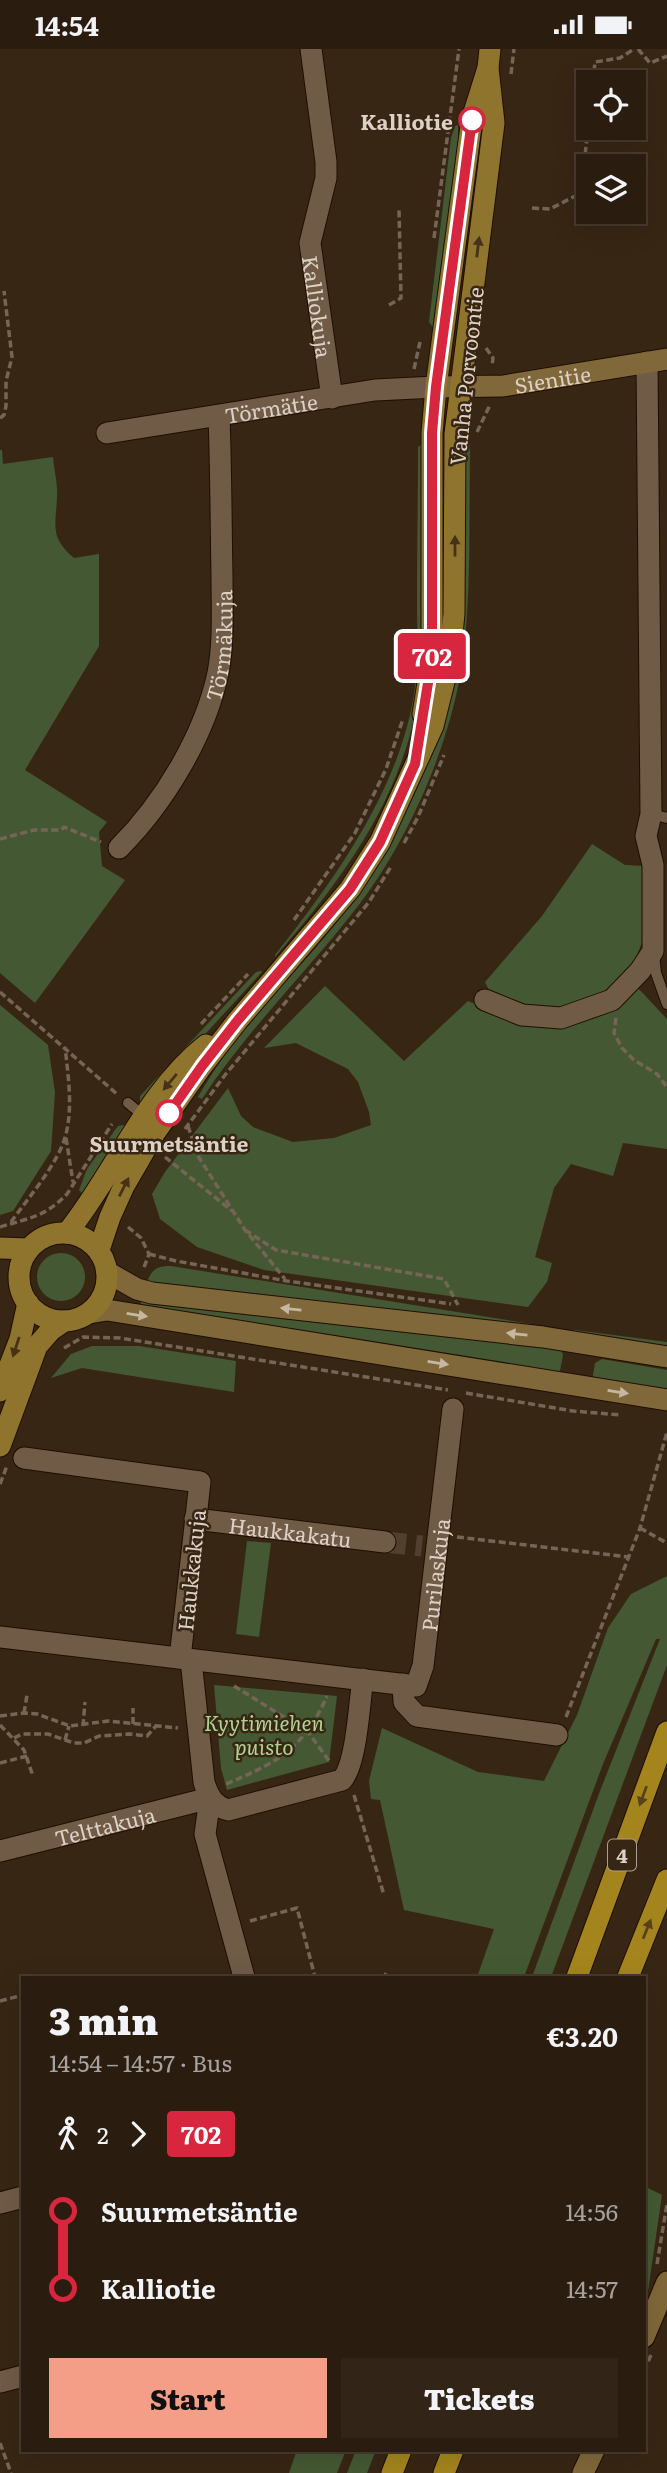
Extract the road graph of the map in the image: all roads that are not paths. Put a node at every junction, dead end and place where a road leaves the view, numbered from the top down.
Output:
1 (311, 49) edge
2 (489, 59) edge
3 (657, 360) edge
4 (436, 387) junction
5 (461, 387) junction
6 (332, 398) junction
7 (219, 416) junction
8 (107, 433) dead end
9 (415, 764) junction
10 (659, 816) edge
11 (119, 848) road end
12 (653, 951) junction
13 (485, 1000) dead end
14 (667, 1004) edge
15 (238, 1020) junction
16 (128, 1103) road end
17 (145, 1117) junction
18 (67, 1233) junction
19 (0, 1248) edge
20 (29, 1249) junction
21 (99, 1250) junction
22 (107, 1272) junction
23 (0, 1276) edge
24 (24, 1294) junction
25 (89, 1313) junction
26 (64, 1321) junction
27 (667, 1357) edge
28 (0, 1391) edge
29 (667, 1400) edge
30 (453, 1409) dead end
31 (0, 1446) edge
32 (24, 1458) dead end
33 (195, 1519) junction
34 (385, 1542) tunnel mouth
35 (0, 1637) edge
36 (185, 1659) junction
37 (363, 1679) junction
38 (403, 1684) junction
39 (667, 1732) edge
40 (557, 1735) road end
41 (217, 1791) junction
42 (0, 1851) edge
43 (667, 1880) edge
44 (244, 1976) edge
45 (577, 1976) edge
46 (628, 1976) edge
47 (21, 2198) edge
48 (0, 2203) edge
49 (662, 2275) edge
50 (646, 2330) edge
51 (21, 2377) edge
52 (0, 2382) edge
53 (400, 2452) edge
54 (452, 2452) edge
55 (593, 2452) edge
56 (392, 2473) edge
57 (444, 2473) edge
58 (583, 2473) edge

1 - 6 street, Kalliokuja
2 - 4 main road, Vanha Porvoontie
5 -> 2 main road, Vanha Porvoontie
3 - 5 main road, Sienitie
3 - 10 street
4 - 5 main road, Sienitie
4 - 6 street, Törmätie
4 - 9 main road, Vanha Porvoontie
9 -> 5 main road, Vanha Porvoontie
6 - 7 street, Törmätie
7 - 8 street, Törmätie
7 - 11 street, Törmäkuja
9 - 15 main road, Vanha Porvoontie
10 - 12 street
12 - 13 street
12 - 14 lane
15 -> 17 main road, Vanha Porvoontie
21 -> 15 main road, Vanha Porvoontie
16 - 17 lane
17 - 18 main road, Vanha Porvoontie
18 - 20 main road
18 - 21 main road
19 - 20 main road
20 - 24 main road
21 - 22 main road
22 - 25 main road
27 -> 22 main road
23 - 24 main road
24 - 26 main road
24 -> 28 main road
25 - 26 main road
25 -> 29 main road
26 - 31 main road
30 - 38 street, Purilaskuja
32 - 33 street, Haukkakuja
33 - 34 street, Haukkakatu
33 - 36 street, Haukkakuja
35 - 36 street
36 - 37 street
36 - 41 street, Haukkakuja
37 - 38 street
37 - 41 street
38 - 40 street
39 -> 45 highway, 4
41 - 42 street, Telttakuja
41 - 44 street
46 -> 43 highway
47 - 48 street
49 - 50 main road
51 - 52 street
53 - 56 highway
54 - 57 highway
55 - 58 main road

